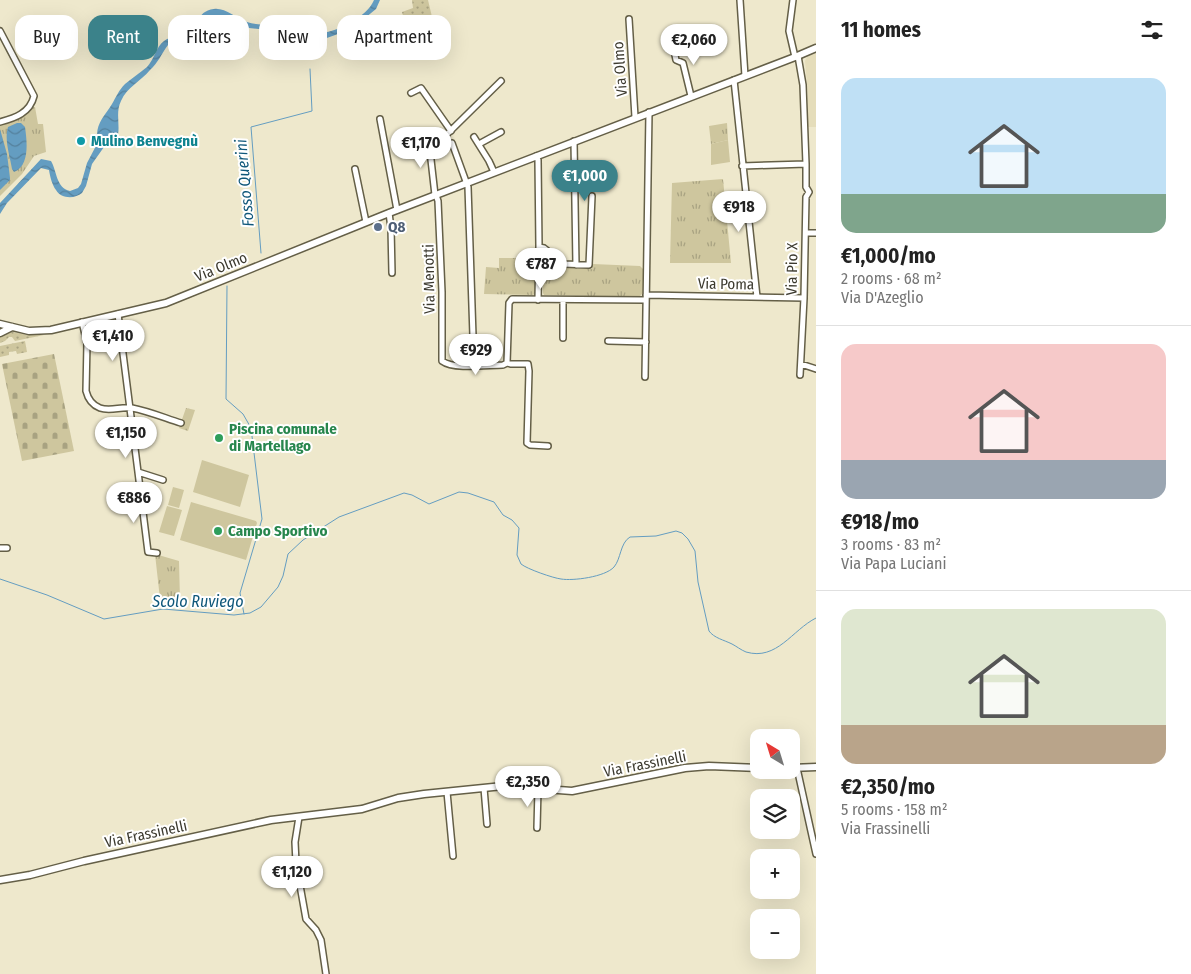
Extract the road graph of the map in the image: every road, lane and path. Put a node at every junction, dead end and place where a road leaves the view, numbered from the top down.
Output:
1 (740, 0) edge
2 (793, 0) edge
3 (629, 19) dead end
4 (0, 30) edge
5 (673, 45) dead end
6 (816, 48) edge
7 (796, 57) junction
8 (745, 76) junction
9 (734, 80) junction
10 (501, 81) dead end
11 (411, 93) dead end
12 (691, 96) junction
13 (649, 112) junction
14 (635, 118) junction
15 (380, 119) dead end
16 (0, 122) edge
17 (451, 130) junction
18 (501, 132) dead end
19 (474, 137) dead end
20 (574, 141) junction
21 (452, 143) dead end
22 (479, 144) junction
23 (536, 156) junction
24 (806, 165) junction
25 (742, 166) junction
26 (355, 170) dead end
27 (494, 172) junction
28 (467, 183) junction
29 (816, 191) edge
30 (809, 192) junction
31 (436, 195) junction
32 (592, 196) dead end
33 (398, 210) junction
34 (389, 213) junction
35 (366, 222) junction
36 (806, 233) junction
37 (816, 233) edge
38 (539, 247) junction
39 (576, 265) junction
40 (392, 273) dead end
41 (756, 297) junction
42 (646, 298) junction
43 (804, 298) junction
44 (538, 300) junction
45 (563, 300) junction
46 (118, 314) junction
47 (82, 322) junction
48 (0, 324) edge
49 (12, 327) junction
50 (0, 333) edge
51 (562, 338) dead end
52 (608, 341) dead end
53 (646, 342) junction
54 (507, 363) junction
55 (801, 364) junction
56 (474, 366) junction
57 (816, 369) edge
58 (800, 375) dead end
59 (645, 377) dead end
60 (128, 407) junction
61 (181, 423) dead end
62 (548, 446) dead end
63 (138, 472) junction
64 (162, 480) dead end
65 (0, 548) edge
66 (6, 548) dead end
67 (157, 553) dead end
68 (816, 767) edge
69 (750, 768) edge
70 (800, 768) edge
71 (797, 779) edge
72 (484, 788) junction
73 (538, 789) junction
74 (447, 792) junction
75 (299, 817) junction
76 (487, 824) dead end
77 (537, 828) dead end
78 (816, 854) edge
79 (453, 856) dead end
80 (0, 880) edge
81 (326, 974) edge

1 - 8 street
2 - 7 street
3 - 14 street, Via Olmo
4 - 16 street
5 - 12 street
6 - 7 street, Via Olmo
7 - 8 street, Via Olmo
7 - 24 street, Via Pio X
8 - 9 street, Via Olmo
9 - 12 street, Via Olmo
9 - 25 street
10 - 17 street
11 - 17 street
12 - 13 street, Via Olmo
13 - 14 street, Via Olmo
13 - 42 street
14 - 20 street, Via Olmo
15 - 33 street
17 - 31 street, Via Menotti
18 - 22 street
19 - 22 street
20 - 23 street, Via Olmo
20 - 39 street
21 - 28 street
22 - 27 street
23 - 27 street, Via Olmo
23 - 38 street
24 - 25 street
24 - 30 street, Via Pio X
25 - 41 street
26 - 35 street
27 - 28 street, Via Olmo
28 - 31 street, Via Olmo
28 - 56 street
29 - 30 street
30 - 36 street, Via Pio X
31 - 33 street, Via Olmo
31 - 56 street, Via Menotti
32 - 39 street
33 - 34 street, Via Olmo
34 - 35 street, Via Olmo
34 - 40 street
35 - 46 street, Via Olmo
36 - 37 street
36 - 43 street, Via Pio X
38 - 39 street
38 - 44 street
41 - 42 street, Via Poma
41 - 43 street, Via Poma
42 - 45 street, Via Poma
42 - 53 street
43 - 55 street, Via Pio X
44 - 45 street, Via Poma
44 - 54 street, Via Poma
45 - 51 street
46 - 47 street, Via Olmo
46 - 60 street
47 - 49 street, Via Olmo
47 - 60 street
48 - 49 street, Via Olmo
49 - 50 street
52 - 53 street
53 - 59 street
54 - 56 street
54 - 62 street
55 - 57 street
55 - 58 street, Via Pio X
60 - 61 street
60 - 63 street
63 - 64 street
63 - 67 street
65 - 66 street
68 - 70 street
69 - 73 street, Via Frassinelli
71 - 78 street
72 - 73 street, Via Frassinelli
72 - 74 street, Via Frassinelli
72 - 76 street
73 - 77 street
74 - 75 street, Via Frassinelli
74 - 79 street
75 - 80 street, Via Frassinelli
75 - 81 street

